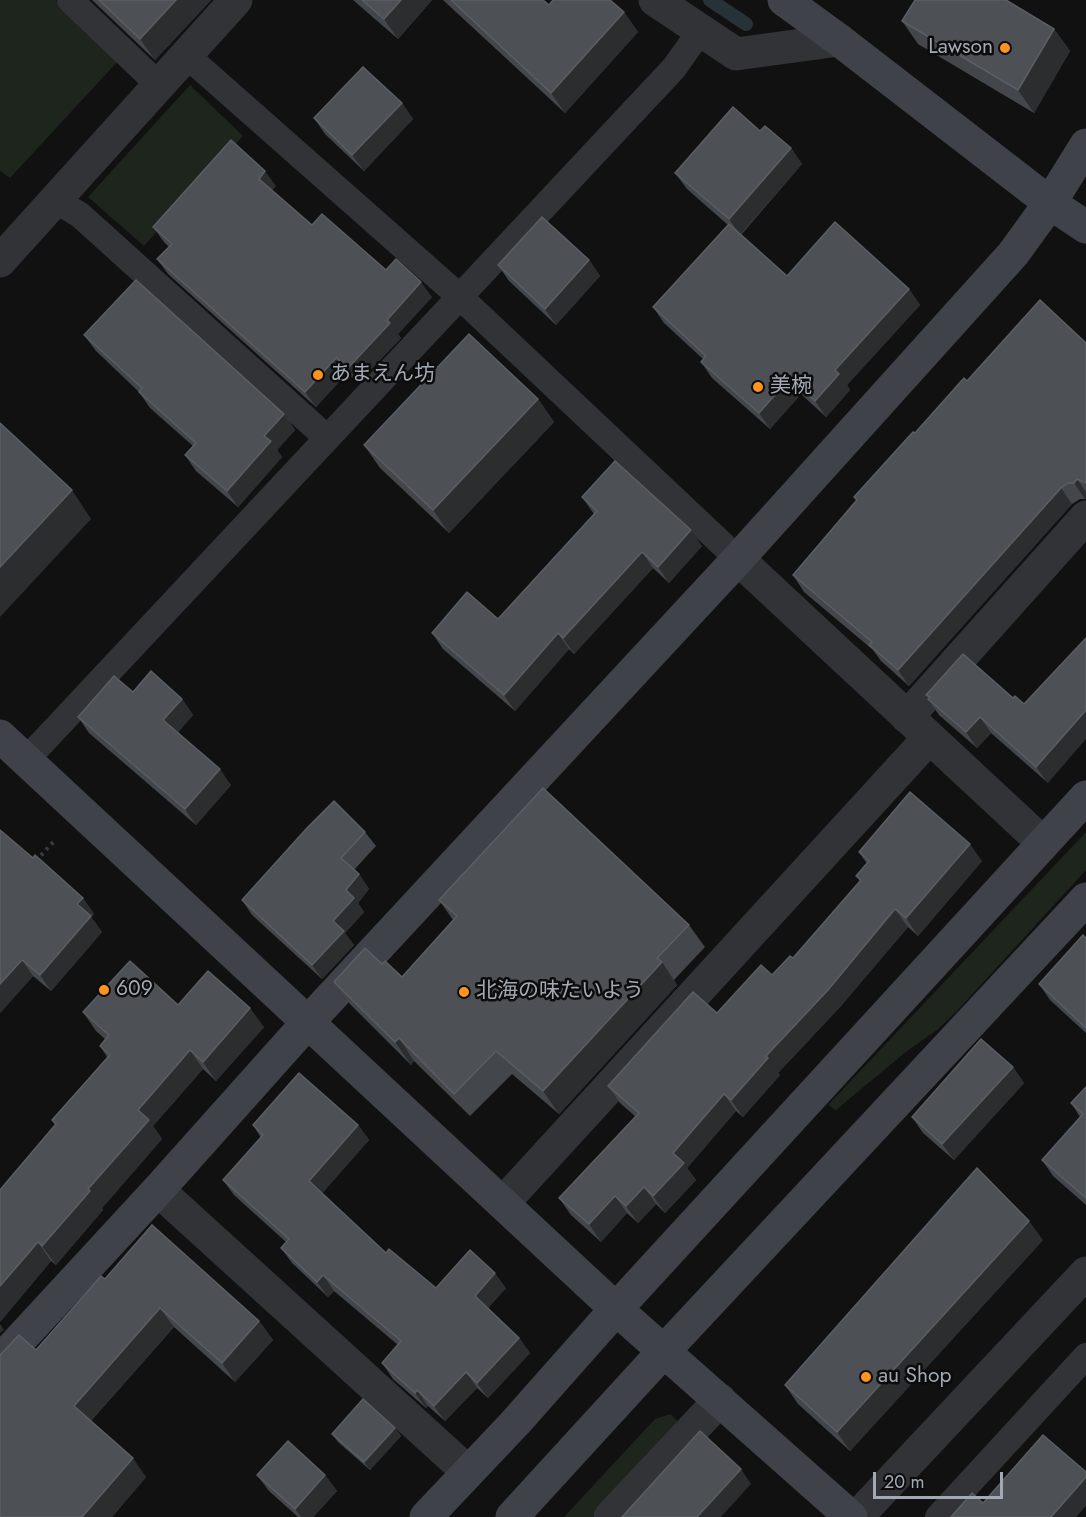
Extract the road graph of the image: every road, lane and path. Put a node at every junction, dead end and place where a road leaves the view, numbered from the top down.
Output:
1 (70, 0) edge
2 (236, 0) edge
3 (655, 0) edge
4 (784, 0) edge
5 (701, 30) junction
6 (839, 40) junction
7 (186, 55) junction
8 (159, 85) junction
9 (1086, 146) edge
10 (55, 200) junction
11 (1050, 203) junction
12 (1086, 228) edge
13 (0, 261) edge
14 (460, 297) junction
15 (327, 438) junction
16 (1086, 517) edge
17 (738, 559) junction
18 (918, 727) junction
19 (0, 736) edge
20 (26, 760) junction
21 (1086, 797) edge
22 (82, 811) junction
23 (1043, 843) junction
24 (30, 867) edge
25 (1086, 899) edge
26 (309, 1022) junction
27 (158, 1190) junction
28 (503, 1203) junction
29 (1086, 1273) edge
30 (616, 1309) junction
31 (664, 1351) junction
32 (1086, 1356) edge
33 (0, 1361) edge
34 (720, 1400) junction
35 (468, 1472) junction
36 (426, 1517) edge
37 (512, 1517) edge
38 (610, 1517) edge
39 (851, 1517) edge
40 (857, 1517) edge
41 (938, 1517) edge

1 - 8 lane
2 - 7 street
3 - 5 street
4 - 6 street
5 - 6 street
5 - 14 lane
6 - 11 street
7 - 8 street
7 - 14 lane
8 - 10 street
9 - 11 street
10 - 13 street
10 - 15 lane
11 - 12 street
11 - 17 street
14 - 15 lane
14 - 17 lane
15 - 20 lane
16 - 18 street
17 - 18 street
17 - 26 street
18 - 23 street
18 - 28 street
19 - 20 street
20 - 22 street
21 - 23 street
22 - 24 path
22 - 26 street
23 - 30 street
25 - 31 street
26 - 27 street
26 - 28 street
27 - 33 street
27 - 35 street
28 - 30 street
29 - 40 street
30 - 31 street
30 - 35 street
31 - 34 street
31 - 37 street
32 - 41 lane
34 - 38 street
34 - 39 street
35 - 36 street

